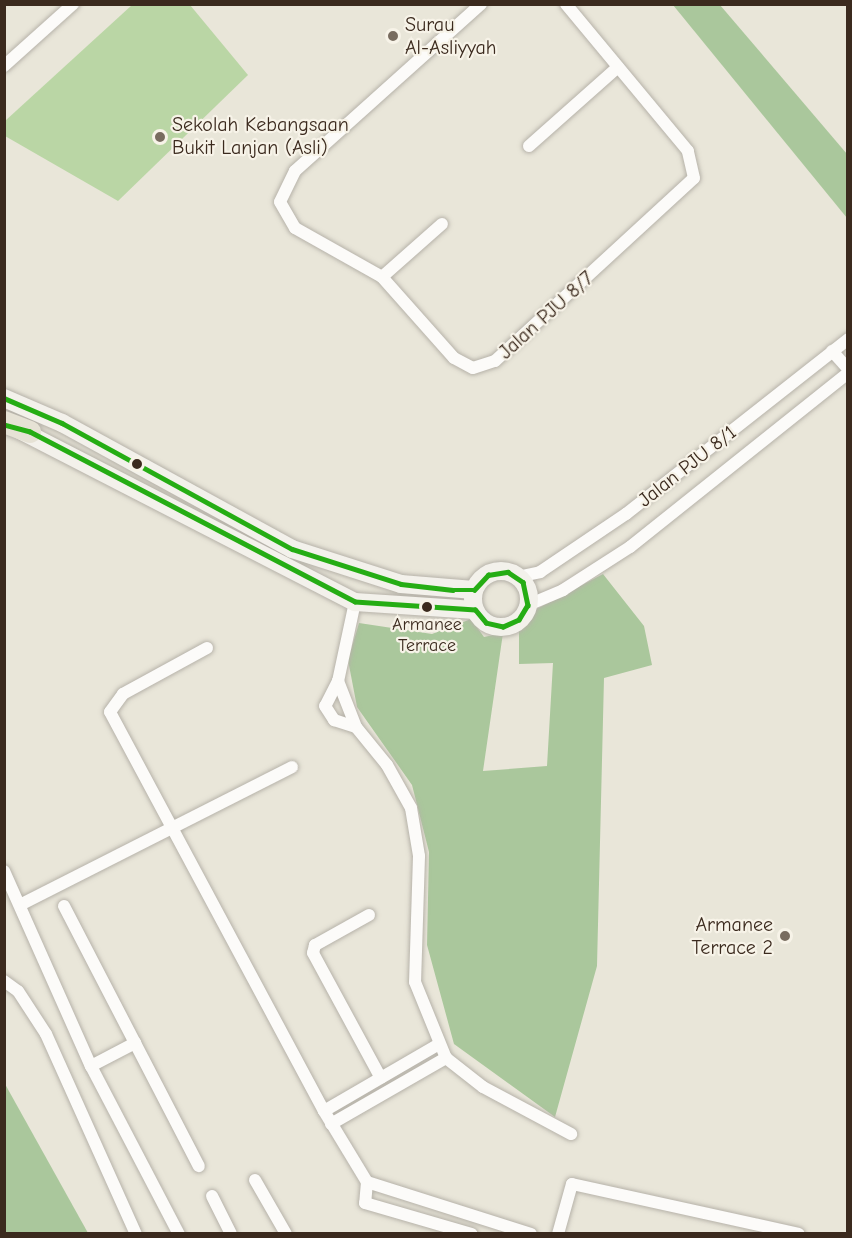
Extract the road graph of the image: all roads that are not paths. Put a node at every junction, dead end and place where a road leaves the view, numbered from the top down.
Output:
1 (73, 4) edge
2 (482, 4) edge
3 (566, 4) edge
4 (4, 66) edge
5 (618, 67) junction
6 (529, 146) dead end
7 (442, 224) dead end
8 (382, 277) junction
9 (848, 339) edge
10 (832, 351) junction
11 (848, 371) edge
12 (4, 398) edge
13 (4, 424) edge
14 (30, 432) joint
15 (175, 483) junction
16 (165, 502) junction
17 (517, 577) junction
18 (474, 590) junction
19 (355, 602) junction
20 (528, 604) junction
21 (475, 610) junction
22 (207, 648) dead end
23 (338, 681) junction
24 (356, 727) junction
25 (292, 767) dead end
26 (170, 829) junction
27 (4, 871) edge
28 (20, 905) junction
29 (64, 906) dead end
30 (369, 915) dead end
31 (4, 981) edge
32 (135, 1043) junction
33 (439, 1044) junction
34 (447, 1058) junction
35 (91, 1066) junction
36 (381, 1078) junction
37 (324, 1111) junction
38 (331, 1124) junction
39 (571, 1134) dead end
40 (199, 1166) dead end
41 (255, 1180) dead end
42 (367, 1182) junction
43 (212, 1196) dead end
44 (136, 1233) edge
45 (179, 1233) edge
46 (231, 1233) edge
47 (286, 1233) edge
48 (472, 1233) edge
49 (531, 1233) edge
50 (558, 1233) edge
51 (799, 1233) edge

1 - 4 street
2 - 8 street, Jalan PJU 8/7
3 - 5 street, Jalan PJU 8/7
5 - 6 street
5 - 8 street, Jalan PJU 8/7
7 - 8 street
9 - 10 street, Jalan PJU 8/1
10 - 11 street
10 - 17 street, Jalan PJU 8/1
11 - 20 street, Jalan PJU 8/1
12 - 15 main road
13 - 14 highway
14 - 16 main road
15 - 16 main road
15 - 18 main road
16 - 19 main road
17 - 18 main road
17 - 20 main road
18 - 21 main road
19 - 21 main road
19 - 23 street
20 - 21 main road
22 - 26 street
23 - 24 street
23 - 24 street
24 - 33 street
25 - 26 street
26 - 28 street
26 - 37 street
27 - 28 street
28 - 35 street
29 - 32 street
30 - 36 street
31 - 44 street
32 - 35 street
32 - 40 street
33 - 34 street
33 - 36 street
34 - 38 street
34 - 39 street
35 - 45 street
36 - 37 street
37 - 38 street
38 - 42 street
41 - 47 street
42 - 48 street
42 - 49 street
43 - 46 street
50 - 51 street

